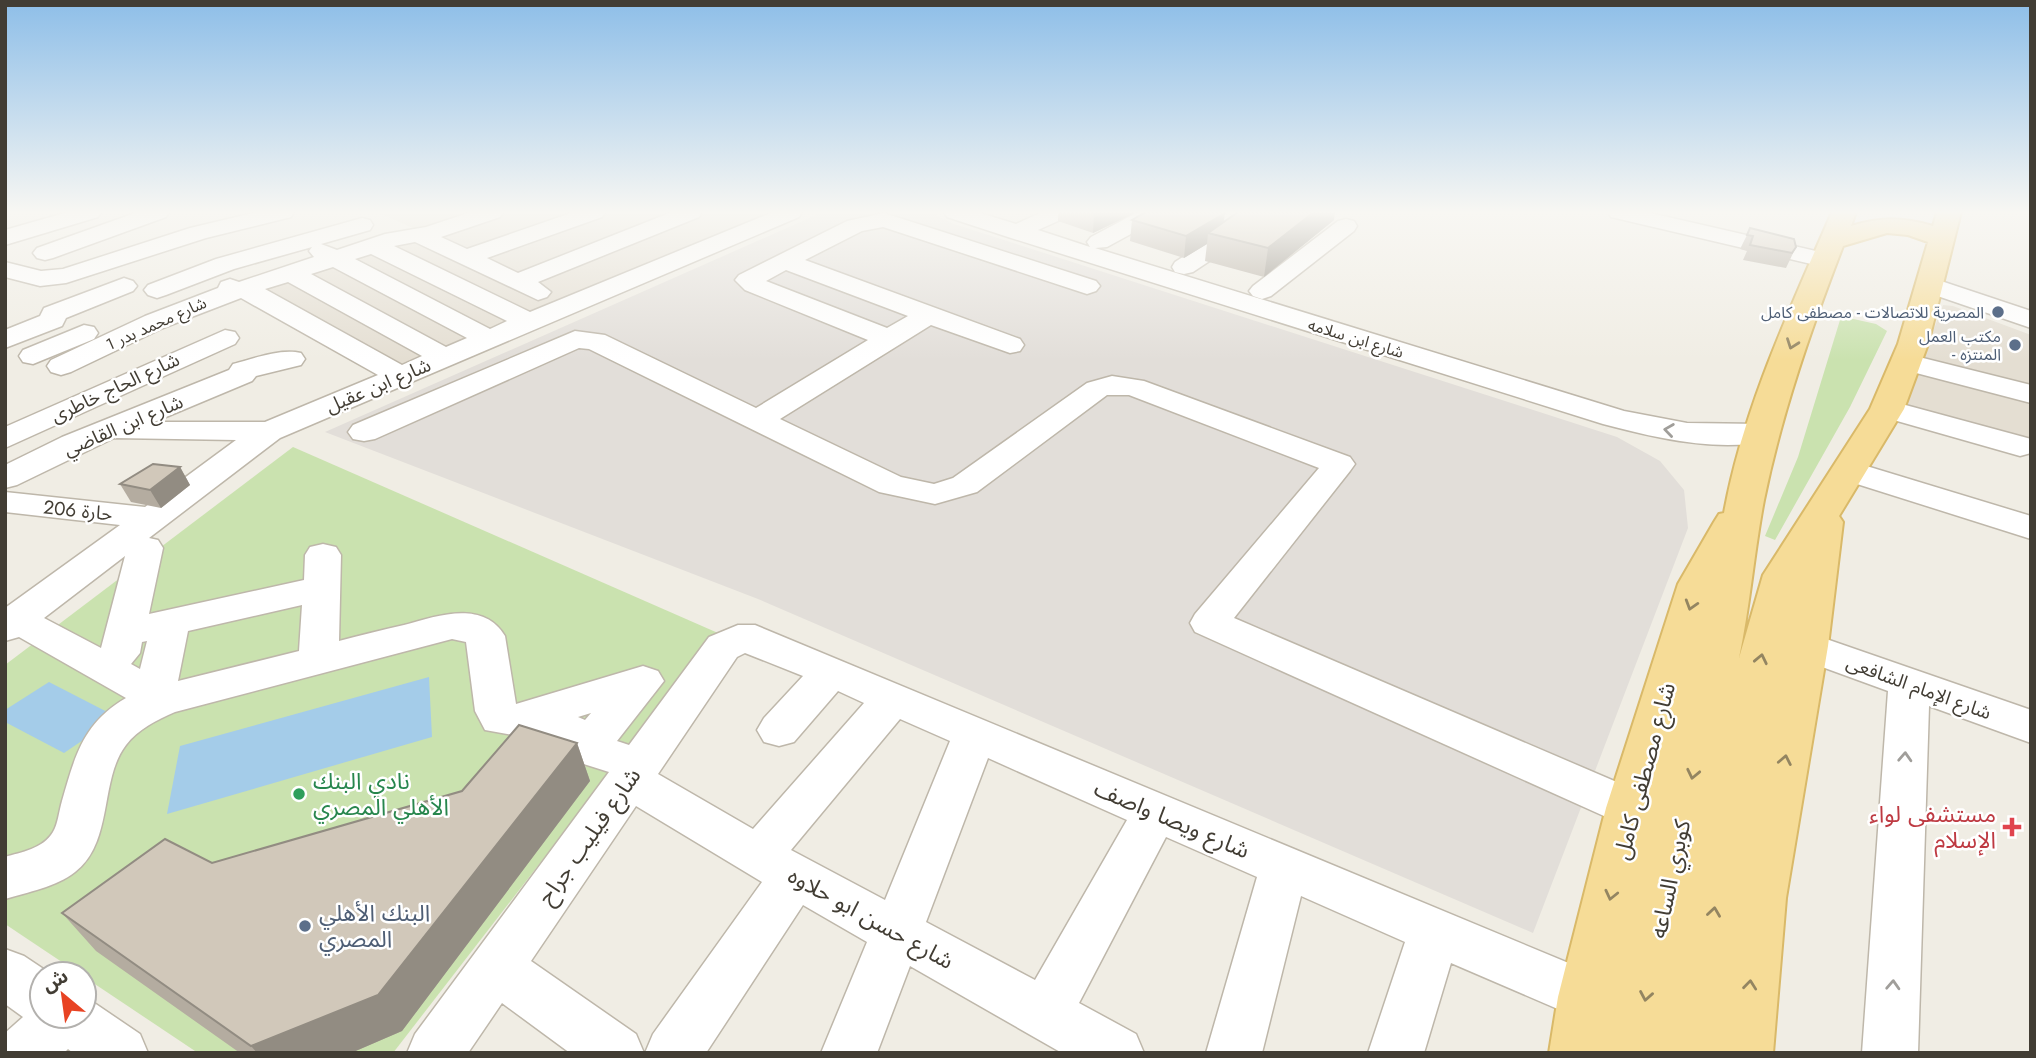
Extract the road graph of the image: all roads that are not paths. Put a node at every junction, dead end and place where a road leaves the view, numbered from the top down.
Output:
1 (64, 261) edge
2 (131, 261) edge
3 (225, 261) edge
4 (326, 261) edge
5 (338, 261) edge
6 (429, 261) edge
7 (473, 261) edge
8 (519, 261) edge
9 (557, 261) edge
10 (633, 261) edge
11 (785, 261) edge
12 (786, 261) edge
13 (1011, 261) edge
14 (1152, 261) edge
15 (1165, 261) edge
16 (1192, 261) edge
17 (1300, 261) edge
18 (1824, 261) edge
19 (1936, 261) edge
20 (1947, 261) edge
21 (1960, 261) edge
22 (1184, 267) junction
23 (5, 269) edge
24 (493, 271) junction
25 (291, 273) junction
26 (98, 276) junction
27 (517, 282) junction
28 (1087, 286) dead end
29 (239, 289) junction
30 (5, 291) edge
31 (1262, 291) junction
32 (151, 298) junction
33 (198, 298) junction
34 (2031, 299) edge
35 (555, 300) junction
36 (1980, 308) junction
37 (928, 315) junction
38 (2031, 320) edge
39 (528, 322) junction
40 (225, 338) junction
41 (489, 339) junction
42 (890, 339) junction
43 (5, 340) edge
44 (2031, 341) edge
45 (1010, 345) dead end
46 (5, 346) edge
47 (33, 356) junction
48 (444, 357) junction
49 (291, 359) dead end
50 (1907, 362) junction
51 (61, 366) junction
52 (242, 373) junction
53 (401, 376) junction
54 (114, 386) junction
55 (2031, 394) edge
56 (1887, 409) junction
57 (757, 420) junction
58 (1764, 424) junction
59 (238, 431) junction
60 (269, 431) junction
61 (105, 432) junction
62 (364, 432) dead end
63 (5, 439) edge
64 (2020, 446) dead end
65 (5, 478) edge
66 (1838, 488) junction
67 (5, 502) edge
68 (1745, 502) junction
69 (1989, 526) dead end
70 (2031, 528) edge
71 (148, 533) junction
72 (2031, 539) edge
73 (171, 622) junction
74 (15, 625) edge
75 (127, 632) junction
76 (755, 639) joint
77 (1806, 646) junction
78 (319, 660) junction
79 (831, 671) junction
80 (114, 673) junction
81 (1909, 683) junction
82 (158, 697) junction
83 (893, 698) junction
84 (1728, 716) junction
85 (513, 722) junction
86 (2031, 727) edge
87 (779, 730) dead end
88 (975, 734) junction
89 (586, 748) junction
90 (634, 772) junction
91 (1631, 807) junction
92 (1156, 812) junction
93 (776, 866) junction
94 (1284, 867) junction
95 (5, 878) edge
96 (1434, 932) junction
97 (897, 933) junction
98 (496, 967) junction
99 (5, 974) edge
100 (28, 990) edge
101 (1588, 997) junction
102 (1045, 1014) junction
103 (48, 1030) edge
104 (88, 1030) edge
105 (24, 1053) edge
106 (120, 1053) edge
107 (435, 1053) edge
108 (616, 1053) edge
109 (673, 1053) edge
110 (849, 1053) edge
111 (1115, 1053) edge
112 (1234, 1053) edge
113 (1396, 1053) edge
114 (1580, 1053) edge
115 (1638, 1053) edge
116 (1696, 1053) edge
117 (1742, 1053) edge
118 (1890, 1053) edge

1 - 26 street
2 - 26 street
3 - 32 street
4 - 25 street
5 - 41 street
6 - 39 street
7 - 24 street
8 - 24 street
9 - 27 street
10 - 35 street, شارع ابن عقيل
11 - 42 street
12 - 37 street
13 - 28 street
58 -> 14 street, شارع ابن سلامه
15 - 22 street, شارع ابن سلامه
16 - 22 street
17 - 31 street
18 -> 58 main road, شارع مصطفى كامل
19 - 50 main road
20 - 36 street
21 - 34 street
22 - 31 street, شارع ابن سلامه
23 - 26 street
24 - 27 street
25 - 29 street
25 - 48 street
26 - 30 street
26 - 32 street
26 - 43 street
27 - 35 street
29 - 33 street
29 - 53 street
31 - 58 street, شارع ابن سلامه
32 - 33 street
32 - 47 street
33 - 40 street
33 - 51 street, شارع محمد بدر 1
35 - 39 street, شارع ابن عقيل
36 - 38 street
36 - 44 street
37 - 42 street
37 - 45 street
39 - 41 street, شارع ابن عقيل
40 - 52 street
40 - 54 street, شارع الحاج خاطرى
41 - 48 street, شارع ابن عقيل
42 - 57 street
46 - 47 street
47 - 51 street
48 - 53 street, شارع ابن عقيل
49 - 52 street, شارع ابن القاضي
50 - 55 street
50 - 56 main road
51 - 54 street
52 - 59 street
52 - 61 street, شارع ابن القاضي
53 - 60 street, شارع ابن عقيل
54 - 63 street, شارع الحاج خاطرى
56 - 64 street
56 - 66 main road
57 - 62 street
57 - 91 street
58 - 68 main road, شارع مصطفى كامل
59 - 60 street
59 - 61 street
60 - 71 street, شارع ابن عقيل
61 - 65 street, شارع ابن القاضي
66 - 70 street
66 - 77 main road
84 -> 66 main road
67 - 71 street, حارة 206
68 - 84 main road, شارع مصطفى كامل
68 -> 91 main road, شارع مصطفى كامل
69 - 72 street
71 - 74 street, شارع ابن عقيل
71 - 75 street
73 - 75 street
73 - 78 street
73 - 82 street
74 - 80 street
75 - 80 street
76 - 79 street, شارع ويصا واصف
76 - 90 street, شارع فيليب جراح
77 - 81 street, شارع الإمام الشافعى
117 -> 77 main road
78 - 82 street
78 - 85 street
79 - 83 street, شارع ويصا واصف
79 - 87 street
80 - 82 street
81 - 86 street, شارع الإمام الشافعى
118 -> 81 street
82 - 95 street
83 - 88 street, شارع ويصا واصف
83 - 93 street
84 -> 115 main road, كوبري الساعه
116 -> 84 main road
85 - 89 street
85 - 89 street
88 - 92 street, شارع ويصا واصف
88 - 97 street
89 - 90 street, شارع حسن ابو حلاوه
90 - 93 street, شارع حسن ابو حلاوه
90 - 98 street, شارع فيليب جراح
91 -> 101 main road, شارع مصطفى كامل
92 - 94 street, شارع ويصا واصف
92 - 102 street
93 - 97 street, شارع حسن ابو حلاوه
93 - 109 street
94 - 96 street, شارع ويصا واصف
94 - 112 street
96 - 101 street, شارع ويصا واصف
96 - 113 street
97 - 102 street, شارع حسن ابو حلاوه
97 - 110 street
98 - 107 street, شارع فيليب جراح
98 - 108 street
99 - 100 street
101 - 114 main road, شارع مصطفى كامل
102 - 111 street, شارع حسن ابو حلاوه
103 - 105 street
104 - 106 street

